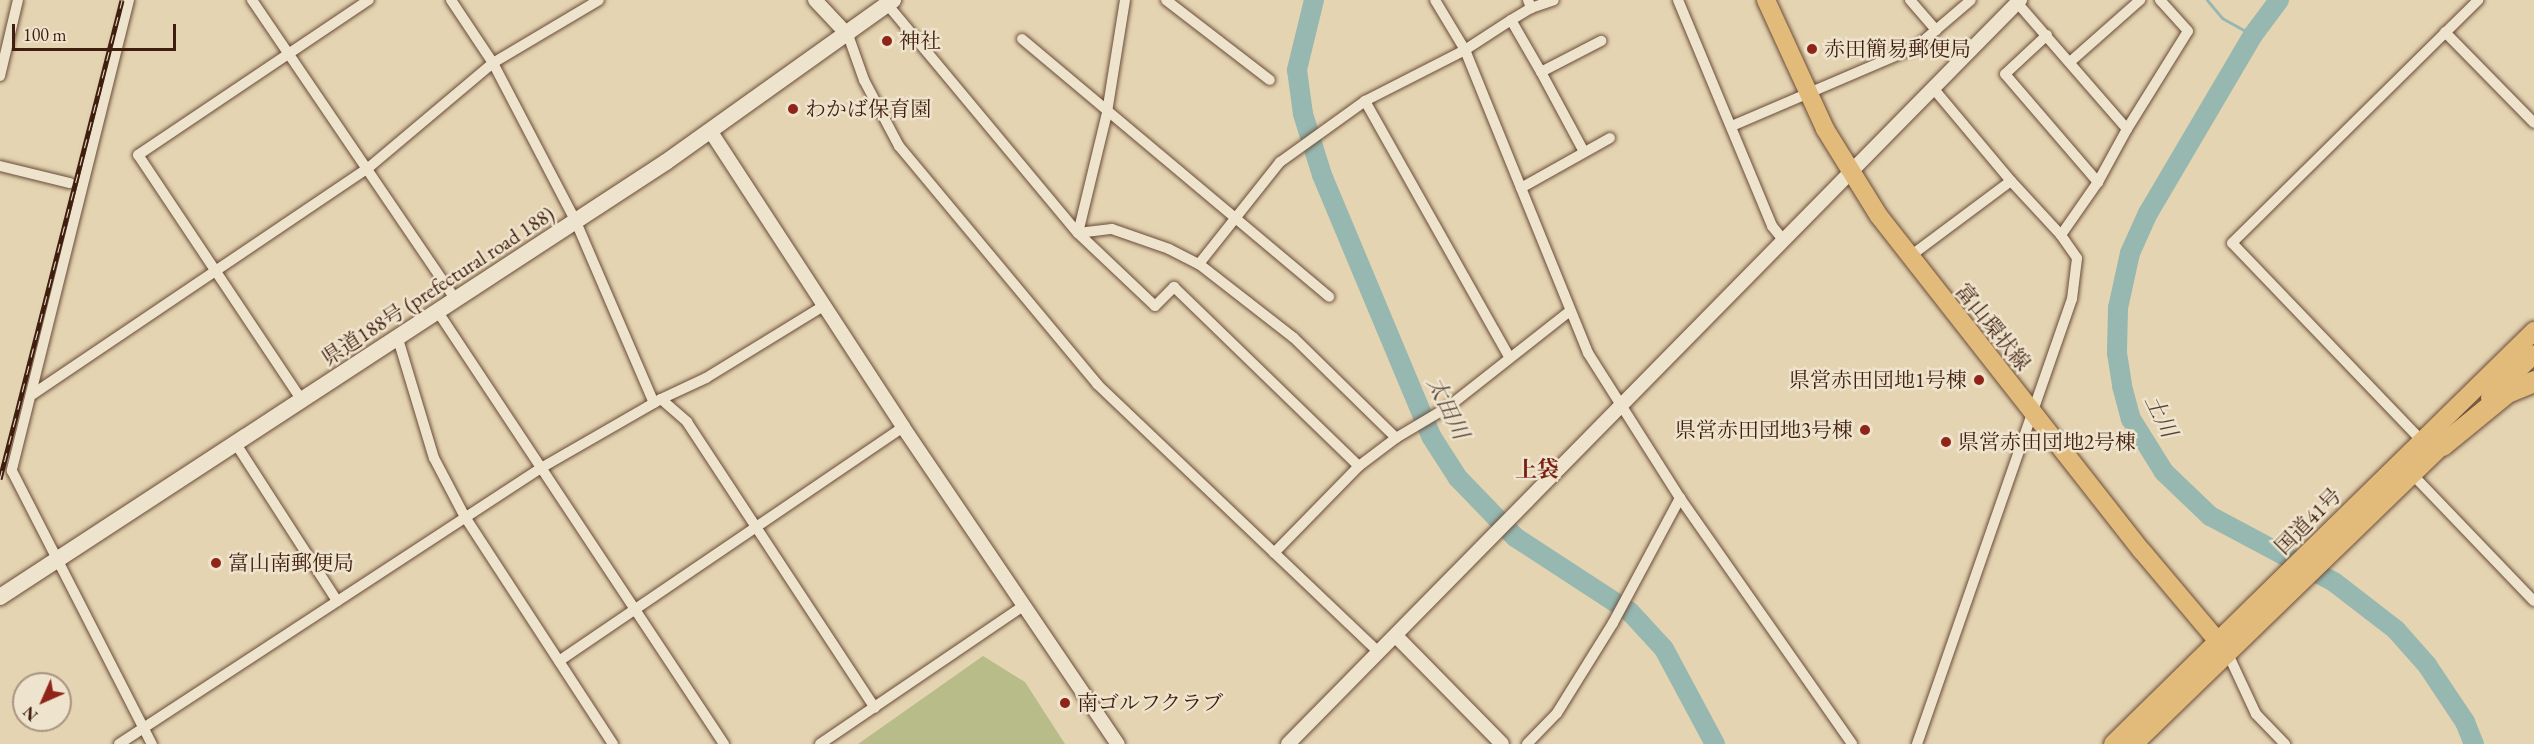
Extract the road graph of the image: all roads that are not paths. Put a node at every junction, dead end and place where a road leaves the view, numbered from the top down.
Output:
1 (18, 0) edge
2 (129, 0) edge
3 (252, 0) edge
4 (369, 0) edge
5 (452, 0) edge
6 (599, 0) edge
7 (815, 0) edge
8 (1125, 0) edge
9 (1166, 0) edge
10 (1435, 0) edge
11 (1554, 0) edge
12 (1678, 0) edge
13 (1766, 0) edge
14 (1910, 0) edge
15 (1971, 0) edge
16 (2140, 0) edge
17 (2160, 0) edge
18 (2478, 0) edge
19 (2018, 1) edge
20 (890, 2) edge
21 (1529, 4) edge
22 (1511, 20) junction
23 (1936, 30) junction
24 (2445, 32) junction
25 (848, 35) junction
26 (2048, 35) junction
27 (1022, 39) dead end
28 (1601, 41) dead end
29 (1465, 50) junction
30 (289, 53) junction
31 (2070, 62) junction
32 (493, 63) junction
33 (1541, 72) junction
34 (0, 76) edge
35 (1269, 80) dead end
36 (1933, 88) junction
37 (1807, 93) junction
38 (1365, 101) junction
39 (1107, 113) junction
40 (2534, 123) edge
41 (1732, 126) junction
42 (2127, 129) junction
43 (711, 132) junction
44 (1610, 138) dead end
45 (1584, 152) junction
46 (0, 166) edge
47 (367, 169) junction
48 (1850, 172) junction
49 (2011, 181) junction
50 (2098, 182) junction
51 (70, 183) dead end
52 (1521, 188) junction
53 (1233, 220) junction
54 (576, 222) junction
55 (1078, 233) junction
56 (2061, 235) junction
57 (1784, 241) junction
58 (1909, 257) junction
59 (1199, 264) junction
60 (216, 270) junction
61 (1329, 297) dead end
62 (456, 300) junction
63 (825, 305) junction
64 (1570, 311) junction
65 (438, 312) junction
66 (2534, 331) edge
67 (398, 339) junction
68 (2534, 354) edge
69 (1509, 357) junction
70 (2534, 381) edge
71 (33, 394) junction
72 (658, 401) junction
73 (303, 402) junction
74 (1620, 406) junction
75 (2032, 413) junction
76 (903, 427) junction
77 (1396, 438) junction
78 (2432, 443) junction
79 (236, 444) junction
80 (1359, 466) junction
81 (541, 468) junction
82 (2412, 474) junction
83 (1680, 498) junction
84 (465, 517) junction
85 (756, 527) junction
86 (2338, 534) junction
87 (1274, 553) junction
88 (58, 559) junction
89 (0, 597) edge
90 (337, 601) junction
91 (2534, 601) edge
92 (1023, 606) junction
93 (635, 609) junction
94 (1396, 636) junction
95 (2223, 648) junction
96 (1379, 654) junction
97 (559, 661) junction
98 (875, 708) junction
99 (143, 728) junction
100 (119, 744) edge
101 (152, 744) edge
102 (613, 744) edge
103 (724, 744) edge
104 (819, 744) edge
105 (1118, 744) edge
106 (1288, 744) edge
107 (1502, 744) edge
108 (1527, 744) edge
109 (1852, 744) edge
110 (1917, 744) edge
111 (2113, 744) edge
112 (2134, 744) edge
113 (2285, 744) edge

1 - 34 street
2 - 71 street
3 - 30 street
4 - 30 street
5 - 32 street
6 - 32 street
7 - 25 street
8 - 39 street
9 - 35 street
10 - 29 street
11 - 21 street
12 - 41 street
13 - 37 main road, 富山環状線
14 - 23 street
15 - 23 street
16 - 31 street
17 - 42 street
18 - 24 street
19 - 26 street
19 - 36 street
20 - 25 main road, 県道188号 (prefectural road 188)
20 - 55 street
21 - 22 street
22 - 29 street
22 - 33 street
23 - 37 street
24 - 40 street
24 - 78 street
25 - 43 main road, 県道188号 (prefectural road 188)
25 - 87 street
26 - 31 street
26 - 50 street
27 - 39 street
28 - 33 street
29 - 38 street
29 - 52 street
30 - 47 street
30 - 60 street
31 - 42 street
32 - 47 street
32 - 54 street
33 - 45 street
36 - 48 street
36 - 49 street
37 - 41 street
37 - 48 main road, 富山環状線
38 - 53 street
38 - 69 street
39 - 53 street
39 - 55 street
41 - 57 street
42 - 50 street
43 - 54 main road, 県道188号 (prefectural road 188)
43 - 63 street
44 - 45 street
45 - 52 street
46 - 51 street
47 - 60 street
47 - 62 street
48 - 57 street
48 - 58 main road, 富山環状線
49 - 56 street
49 - 58 street
50 - 56 street
52 - 64 street
53 - 59 street
53 - 61 street
54 - 62 main road, 県道188号 (prefectural road 188)
54 - 72 street
55 - 59 street
55 - 80 street
56 - 75 street
57 - 74 street
58 - 75 main road, 富山環状線
59 - 77 street
60 - 71 street
60 - 73 street
62 - 65 main road, 県道188号 (prefectural road 188)
63 - 72 street
63 - 76 street
64 - 69 street
64 - 74 street
65 - 67 main road, 県道188号 (prefectural road 188)
65 - 81 street
66 - 78 main road, 国道41号
67 - 73 main road, 県道188号 (prefectural road 188)
67 - 84 street
68 - 78 main road, 国道41号
69 - 77 street
70 - 78 highway
71 - 88 street
72 - 81 street
72 - 85 street
73 - 79 main road, 県道188号 (prefectural road 188)
74 - 83 street
74 - 94 street
75 - 95 main road, 富山環状線
75 - 110 street
76 - 85 street
76 - 92 street
77 - 80 street
78 - 82 main road, 国道41号
78 - 86 main road, 国道41号
79 - 88 main road, 県道188号 (prefectural road 188)
79 - 90 street
80 - 87 street
81 - 84 street
81 - 93 street
82 - 86 main road, 国道41号
82 - 91 street
83 - 108 street
83 - 109 street
84 - 90 street
84 - 97 street
85 - 93 street
85 - 98 street
86 - 95 main road, 国道41号
87 - 96 street
88 - 89 main road, 県道188号 (prefectural road 188)
88 - 99 street
90 - 99 street
92 - 98 street
92 - 105 street
93 - 97 street
93 - 103 street
94 - 96 street
94 - 107 street
95 - 111 main road, 国道41号
95 - 112 main road, 国道41号
95 - 113 street
96 - 106 street
97 - 102 street
98 - 104 street
99 - 100 street
99 - 101 street

